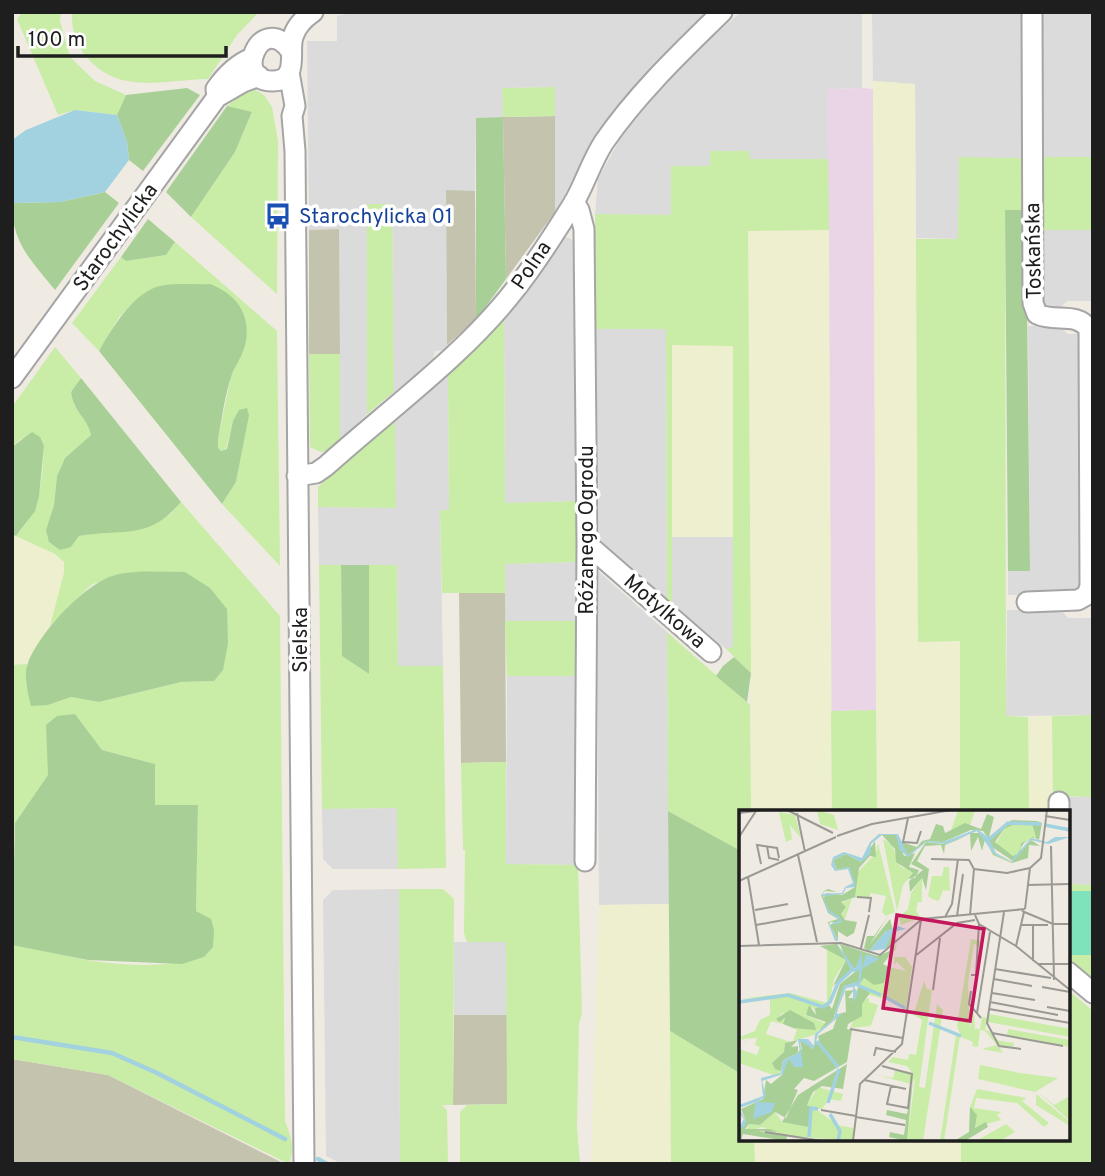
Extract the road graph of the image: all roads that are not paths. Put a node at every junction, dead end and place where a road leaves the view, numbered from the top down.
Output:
1 (296, 12) edge
2 (313, 12) edge
3 (722, 12) edge
4 (1032, 12) edge
5 (270, 39) junction
6 (290, 50) junction
7 (260, 71) junction
8 (289, 72) junction
9 (292, 116) junction
10 (574, 202) junction
11 (12, 378) edge
12 (297, 476) junction
13 (587, 544) junction
14 (1027, 601) dead end
15 (711, 652) dead end
16 (585, 861) dead end
17 (1070, 974) edge
18 (1093, 993) edge
19 (304, 1164) edge

1 - 5 street, Starochylicka
2 - 6 street
3 - 10 street, Polna
4 - 14 street, Toskańska
5 - 6 street
5 - 7 street, Starochylicka
6 - 8 street
7 - 8 street, Starochylicka
7 - 9 street, Sielska
7 - 11 street, Starochylicka
8 - 9 street, Sielska
9 - 12 street, Sielska
10 - 12 street, Polna
10 - 13 street, Różanego Ogrodu
12 - 19 street, Sielska
13 - 15 street, Motylkowa
13 - 16 street, Różanego Ogrodu
17 - 18 street

